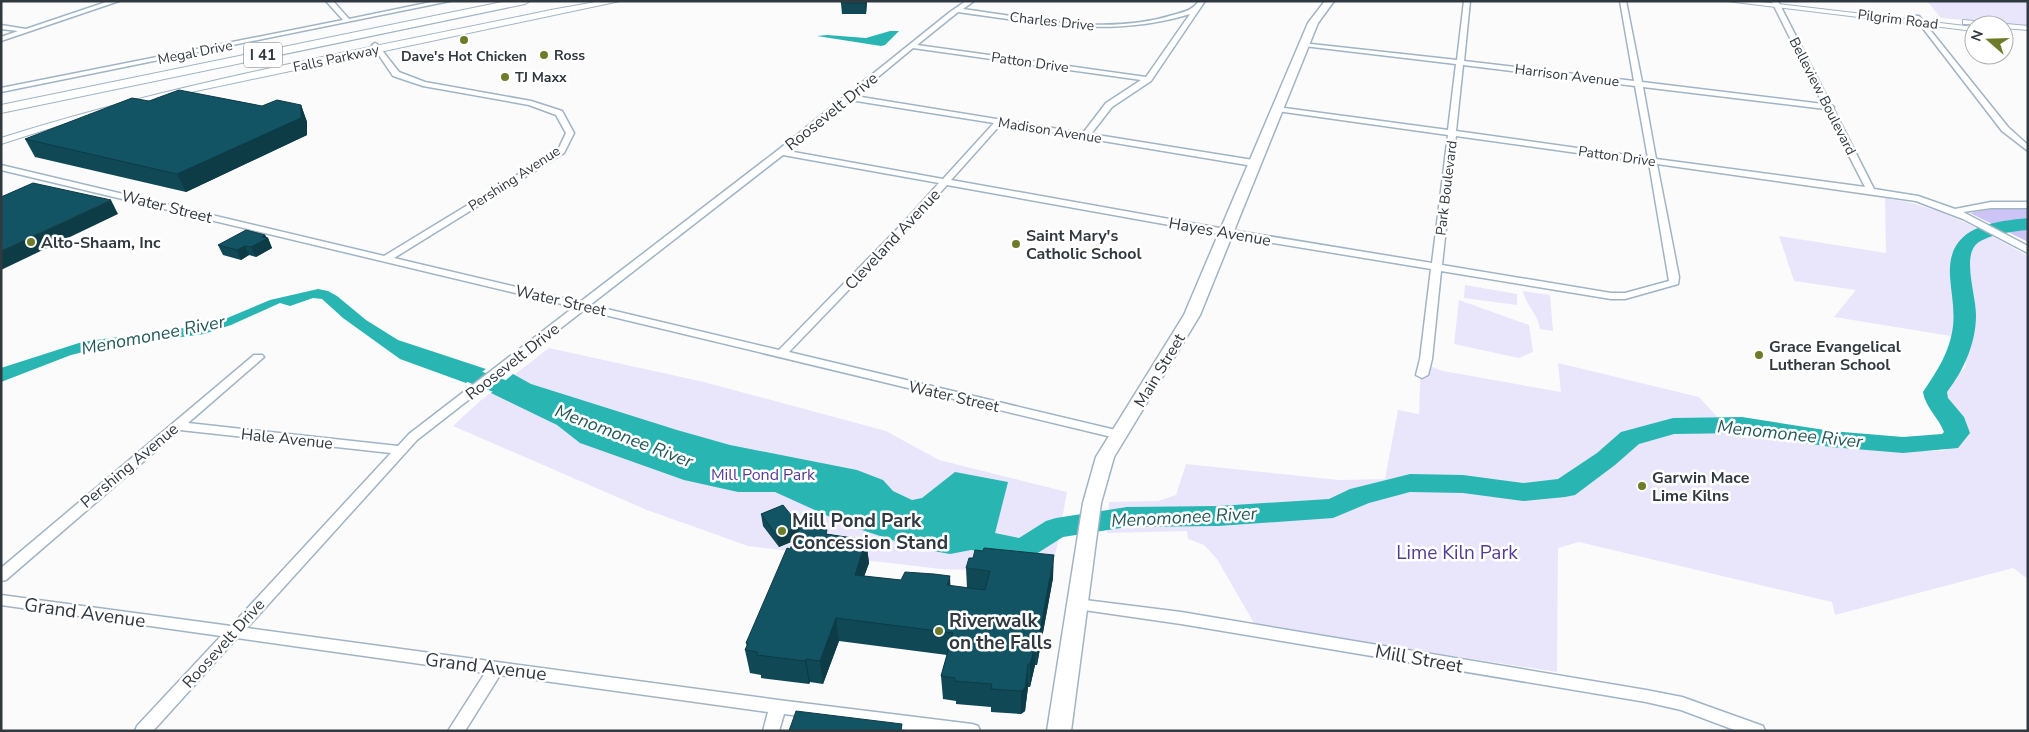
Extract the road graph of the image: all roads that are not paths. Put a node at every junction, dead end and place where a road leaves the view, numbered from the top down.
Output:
1 (116, 1) edge
2 (329, 1) edge
3 (447, 1) edge
4 (487, 1) edge
5 (525, 1) edge
6 (585, 1) edge
7 (616, 1) edge
8 (971, 1) edge
9 (1202, 1) edge
10 (1319, 1) edge
11 (1330, 1) edge
12 (1467, 1) edge
13 (1623, 1) edge
14 (1732, 1) edge
15 (1764, 1) edge
16 (1776, 4) edge
17 (957, 10) junction
18 (1195, 10) junction
19 (1919, 20) junction
20 (348, 21) junction
21 (1148, 22) junction
22 (1313, 23) junction
23 (1964, 23) edge
24 (1, 26) edge
25 (1964, 27) edge
26 (2014, 27) edge
27 (1182, 28) junction
28 (2028, 28) edge
29 (25, 31) junction
30 (2014, 33) edge
31 (2028, 34) edge
32 (1, 38) edge
33 (1304, 44) junction
34 (912, 46) junction
35 (376, 47) junction
36 (1460, 62) junction
37 (1148, 78) junction
38 (1638, 84) junction
39 (1, 90) edge
40 (847, 97) junction
41 (1, 100) edge
42 (1830, 107) junction
43 (1, 109) edge
44 (1277, 109) junction
45 (999, 122) junction
46 (1452, 133) junction
47 (1, 135) edge
48 (1085, 136) junction
49 (1, 141) edge
50 (2028, 150) edge
51 (781, 152) junction
52 (1653, 161) junction
53 (1253, 163) junction
54 (1, 167) edge
55 (946, 181) junction
56 (1871, 191) junction
57 (2028, 205) edge
58 (1956, 211) junction
59 (1225, 232) junction
60 (2028, 250) edge
61 (386, 259) junction
62 (1437, 268) junction
63 (583, 305) junction
64 (782, 353) junction
65 (258, 357) dead end
66 (1422, 375) dead end
67 (176, 426) junction
68 (1120, 435) junction
69 (399, 450) junction
70 (1, 576) edge
71 (1, 600) edge
72 (1077, 604) junction
73 (233, 632) junction
74 (496, 668) junction
75 (778, 707) junction
76 (143, 731) edge
77 (456, 731) edge
78 (771, 731) edge
79 (972, 731) edge
80 (1059, 731) edge
81 (1757, 731) edge

1 - 29 street
2 - 20 street
3 - 20 street, Megal Drive
4 - 41 highway, I 41
5 - 43 highway, I 41
6 - 35 street, Falls Parkway
7 - 35 street, Falls Parkway
8 - 17 street, Roosevelt Drive
9 - 18 street
10 - 22 main road, Main Street
11 - 22 main road, Main Street
12 - 36 street, Park Boulevard
13 - 38 street
14 - 16 street, Pilgrim Road
15 - 16 street, Pilgrim Road
16 - 19 street, Pilgrim Road
16 - 42 street, Belleview Boulevard
17 - 21 street, Charles Drive
17 - 34 street, Roosevelt Drive
18 - 21 street, Charles Drive
18 - 27 street
19 - 23 street, Pilgrim Road
19 - 25 street, Pilgrim Road
19 - 50 street
20 - 39 street, Megal Drive
21 - 27 street, Charles Drive
22 - 33 main road, Main Street
24 - 29 street
26 - 28 street
27 - 37 street
29 - 32 street
30 - 31 street
33 - 36 street, Harrison Avenue
33 - 44 main road, Main Street
34 - 37 street, Patton Drive
34 - 40 street, Roosevelt Drive
35 - 47 street, Falls Parkway
35 - 49 street, Falls Parkway
35 - 61 street, Pershing Avenue
36 - 38 street, Harrison Avenue
36 - 46 street, Park Boulevard
37 - 48 street
38 - 42 street, Harrison Avenue
38 - 52 street
40 - 45 street, Madison Avenue
40 - 51 street, Roosevelt Drive
42 - 56 street, Belleview Boulevard
44 - 46 street, Patton Drive
44 - 53 main road, Main Street
45 - 48 street, Madison Avenue
45 - 55 street, Cleveland Avenue
46 - 52 street, Patton Drive
46 - 62 street, Park Boulevard
48 - 53 street, Madison Avenue
51 - 55 street, Hayes Avenue
51 - 63 street, Roosevelt Drive
52 - 56 street, Patton Drive
52 - 62 street, Hayes Avenue
53 - 59 main road, Main Street
54 - 61 street, Water Street
55 - 59 street, Hayes Avenue
55 - 64 street, Cleveland Avenue
56 - 58 street, Patton Drive
57 - 58 street
58 - 60 street, Patton Drive
59 - 62 street, Hayes Avenue
59 - 68 main road, Main Street
61 - 63 street, Water Street
62 - 66 street, Park Boulevard
63 - 64 street, Water Street
63 - 69 street, Roosevelt Drive
64 - 68 street, Water Street
65 - 67 street, Pershing Avenue
67 - 69 street, Hale Avenue
67 - 70 street, Pershing Avenue
68 - 72 main road, Main Street
69 - 73 street, Roosevelt Drive
71 - 73 street, Grand Avenue
72 - 80 main road, Main Street
72 - 81 street, Mill Street
73 - 74 street, Grand Avenue
73 - 76 street, Roosevelt Drive
74 - 75 street, Grand Avenue
74 - 77 street
75 - 78 street
75 - 79 street, Grand Avenue

